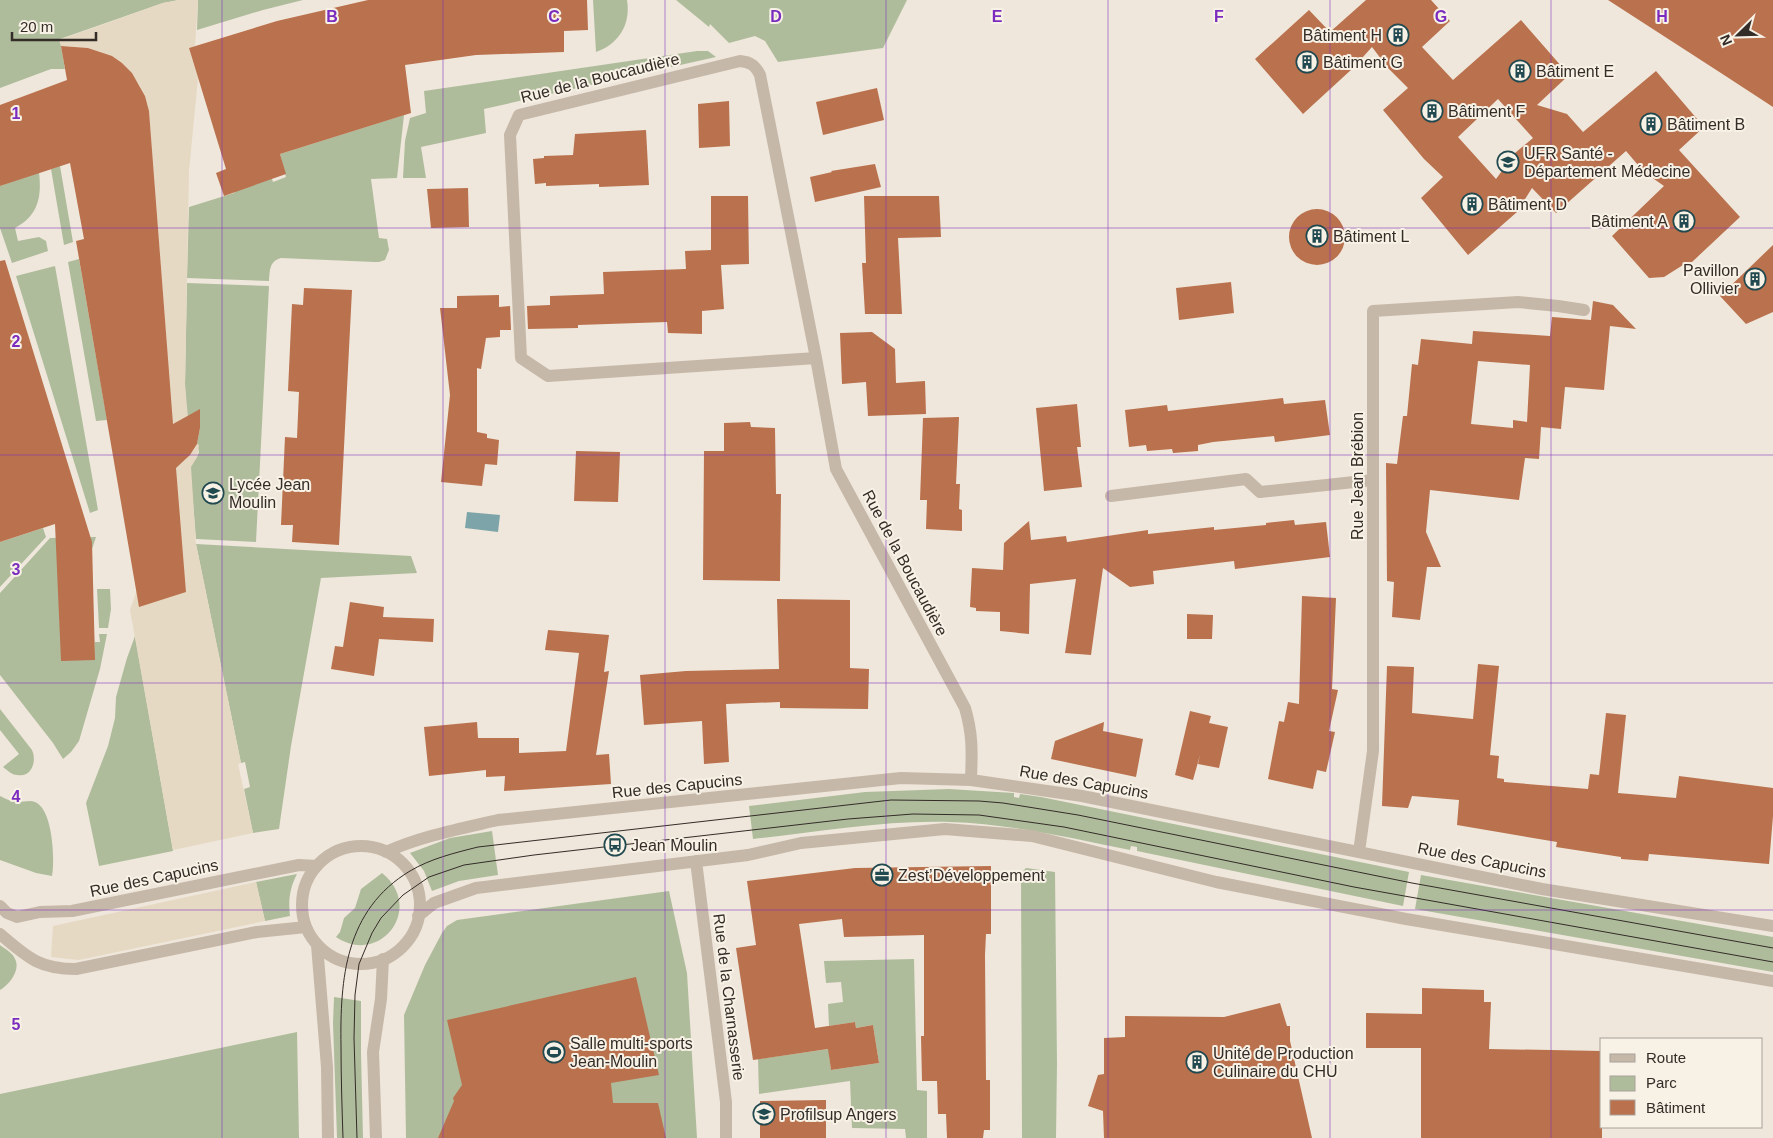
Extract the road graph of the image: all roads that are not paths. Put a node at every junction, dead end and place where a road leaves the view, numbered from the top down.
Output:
1 (1584, 310) dead end
2 (816, 358) junction
3 (1373, 480) junction
4 (1111, 496) dead end
5 (971, 780) junction
6 (386, 852) junction
7 (1359, 852) junction
8 (696, 861) junction
9 (317, 866) junction
10 (0, 906) edge
11 (418, 916) junction
12 (1773, 926) edge
13 (306, 927) junction
14 (0, 934) edge
15 (318, 945) junction
16 (383, 959) junction
17 (1773, 981) edge
18 (328, 1138) edge
19 (376, 1138) edge
20 (726, 1138) edge

1 - 3 street, Rue Jean Brébion
2 - 2 street, Rue de la Boucaudière
2 - 5 street, Rue de la Boucaudière
3 - 4 street
3 - 7 street, Rue Jean Brébion
5 - 6 street, Rue des Capucins
5 - 7 street, Rue des Capucins
6 - 9 street
6 - 11 street
7 - 12 street, Rue des Capucins
8 - 11 street
8 - 17 street
8 - 20 street, Rue de la Charnasserie
9 - 10 street, Rue des Capucins
9 - 13 street
11 - 16 street
13 - 14 street
13 - 15 street
15 - 16 street
15 - 18 street
16 - 19 street

